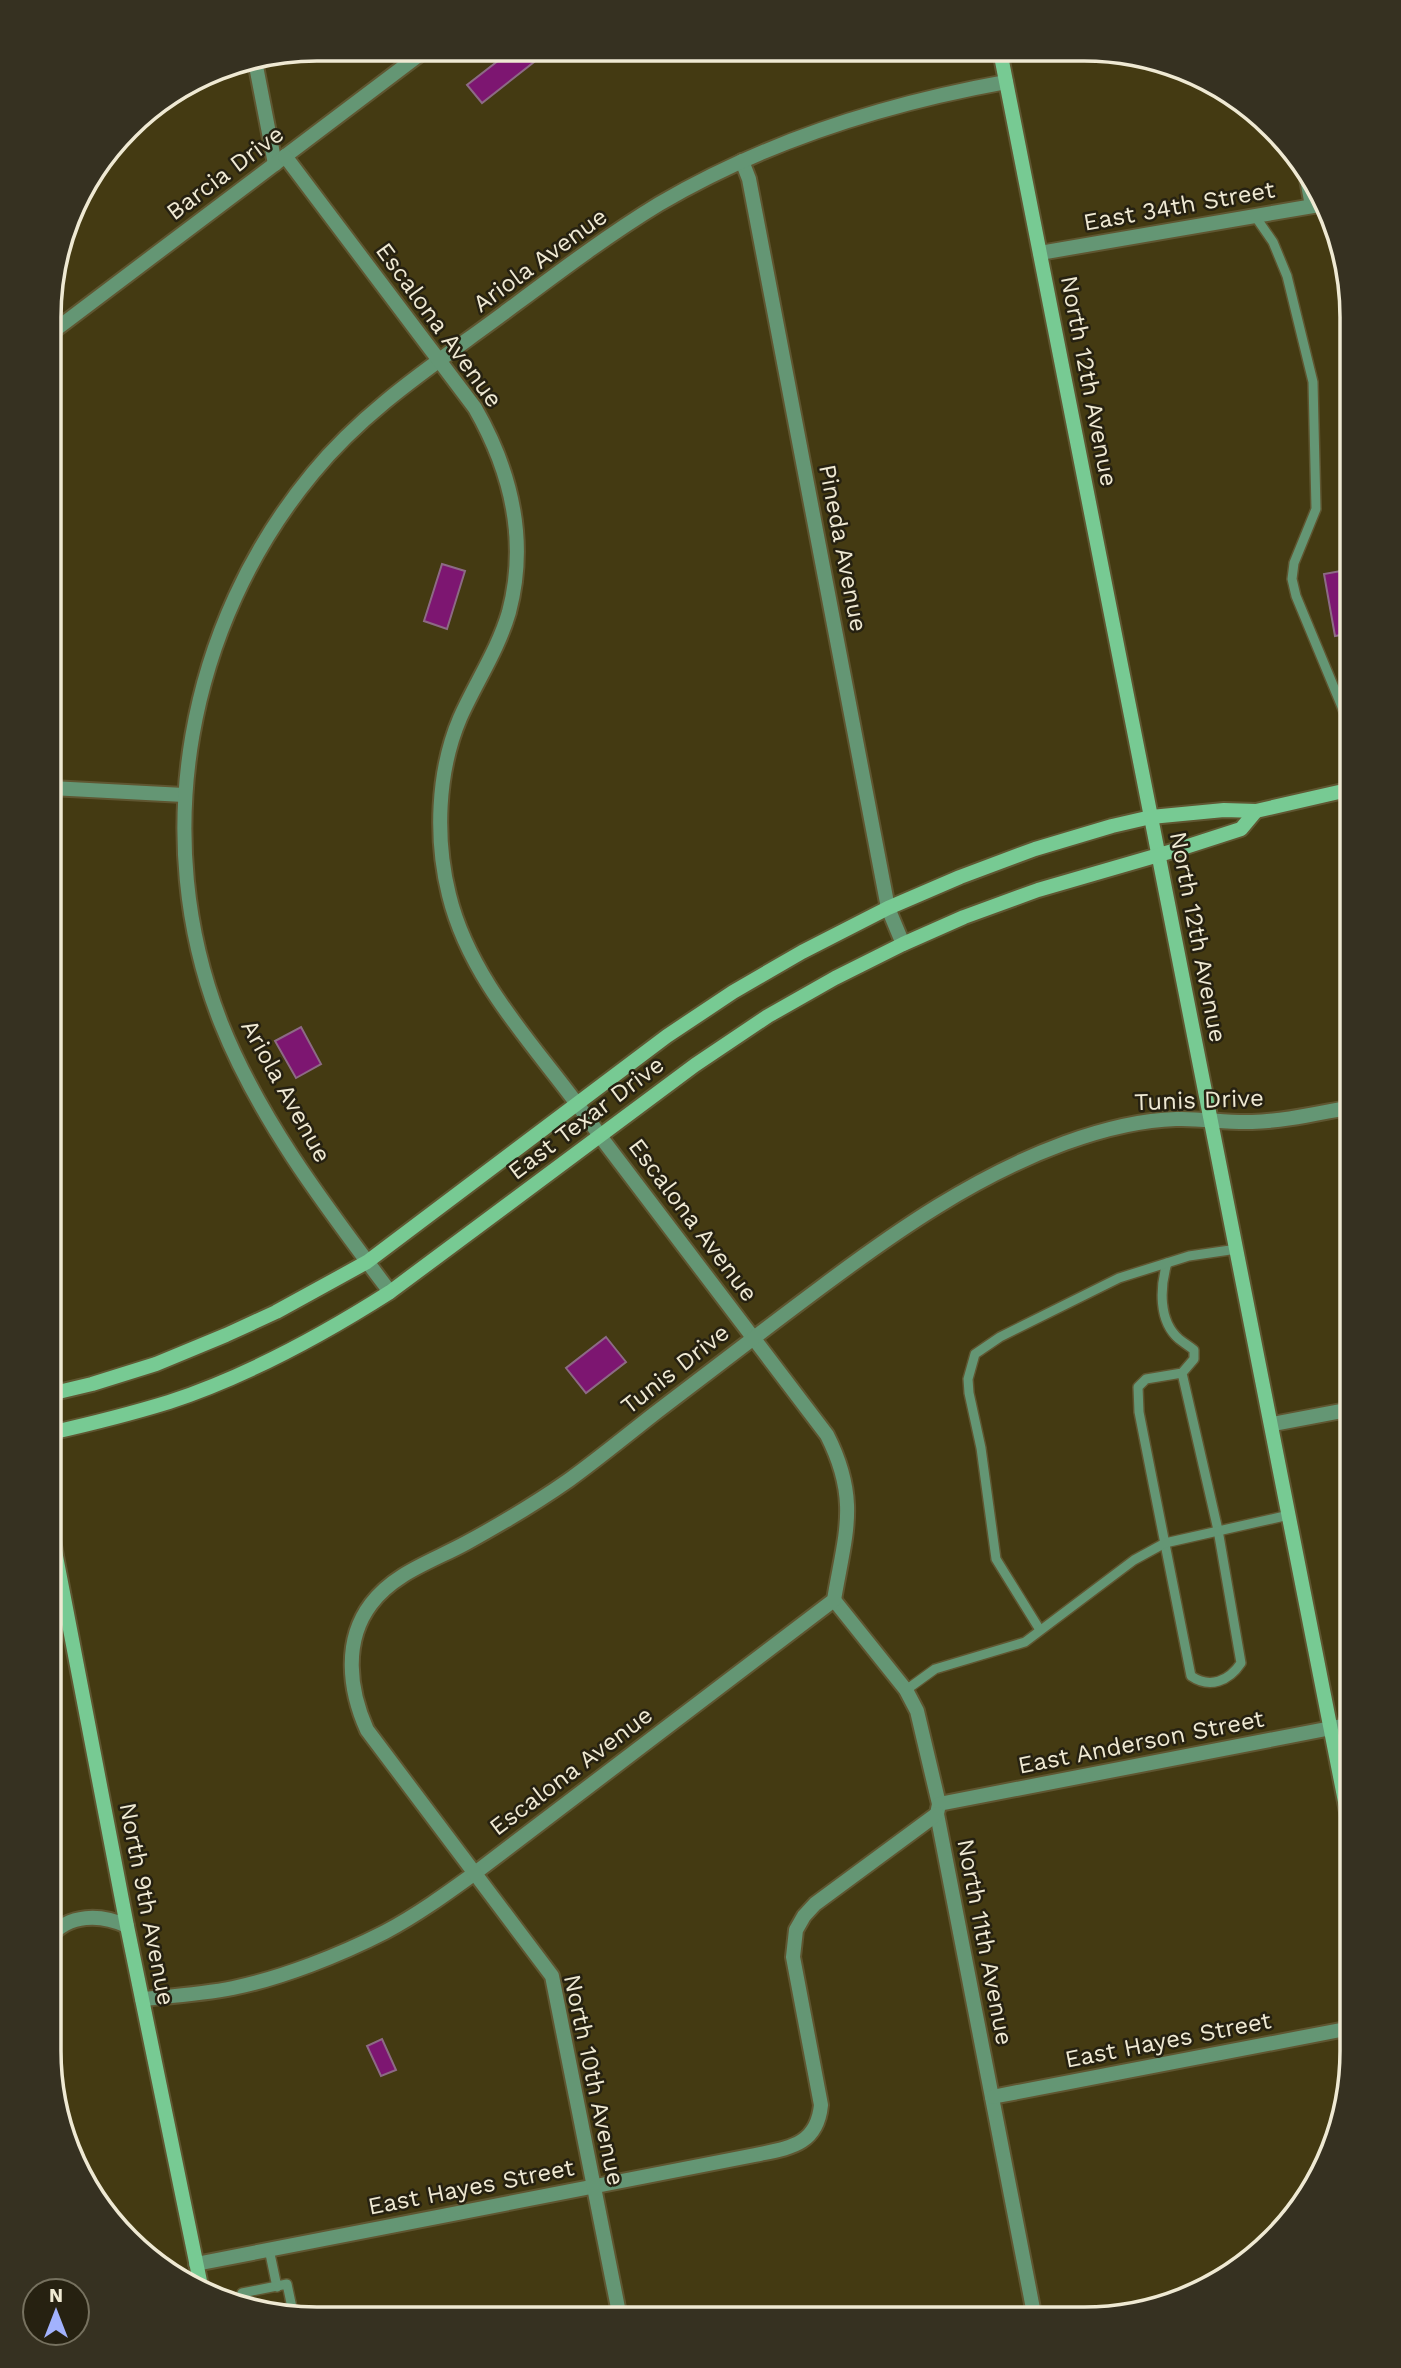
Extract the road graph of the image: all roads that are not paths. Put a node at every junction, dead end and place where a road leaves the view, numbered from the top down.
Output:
1 (411, 61) edge
2 (1002, 61) edge
3 (257, 69) edge
4 (1006, 82) junction
5 (280, 160) junction
6 (742, 161) junction
7 (1314, 206) edge
8 (1255, 216) junction
9 (1040, 253) junction
10 (61, 326) edge
11 (440, 360) junction
12 (1340, 701) edge
13 (61, 789) edge
14 (1340, 792) edge
15 (184, 795) junction
16 (1256, 811) junction
17 (1152, 817) junction
18 (1159, 855) junction
19 (888, 908) junction
20 (903, 944) junction
21 (578, 1104) junction
22 (1340, 1109) edge
23 (1211, 1120) junction
24 (600, 1136) junction
25 (1237, 1249) junction
26 (367, 1262) junction
27 (1167, 1262) junction
28 (390, 1292) junction
29 (753, 1338) junction
30 (1182, 1373) junction
31 (61, 1391) edge
32 (1340, 1411) edge
33 (1273, 1424) junction
34 (61, 1431) edge
35 (1289, 1515) junction
36 (1218, 1530) junction
37 (1166, 1543) junction
38 (61, 1582) edge
39 (834, 1600) junction
40 (1040, 1630) junction
41 (906, 1690) junction
42 (1340, 1726) edge
43 (1331, 1728) junction
44 (1340, 1773) edge
45 (938, 1809) junction
46 (475, 1874) junction
47 (127, 1926) junction
48 (61, 1928) edge
49 (142, 1999) junction
50 (1340, 2030) edge
51 (992, 2097) junction
52 (755, 2155) joint
53 (595, 2186) junction
54 (269, 2249) junction
55 (196, 2264) junction
56 (199, 2277) edge
57 (277, 2287) junction
58 (242, 2293) dead end
59 (291, 2305) edge
60 (618, 2307) edge
61 (1033, 2307) edge

1 - 5 street, Barcia Drive
2 - 4 street, North 12th Avenue
3 - 5 street
4 - 6 street, Ariola Avenue
4 - 9 street, North 12th Avenue
5 - 10 street, Barcia Drive
5 - 11 street, Escalona Avenue
6 - 11 street, Ariola Avenue
6 - 19 street, Pineda Avenue
7 - 8 street, East 34th Street
8 - 9 street, East 34th Street
8 - 12 lane
9 - 17 street, North 12th Avenue
11 - 15 street, Ariola Avenue
11 - 21 street, Escalona Avenue
13 - 15 street
14 - 16 street
15 - 26 street, Ariola Avenue
16 - 17 street, East Texar Drive
16 - 18 street, East Texar Drive
17 - 18 street, North 12th Avenue
17 - 19 street, East Texar Drive
18 - 20 street, East Texar Drive
18 - 23 street, North 12th Avenue
19 - 20 street, Pineda Avenue
19 - 21 street, East Texar Drive
20 - 24 street, East Texar Drive
21 - 24 street, Escalona Avenue
21 - 26 street, East Texar Drive
22 - 23 street, Tunis Drive
23 - 25 street, North 12th Avenue
23 - 29 street, Tunis Drive
24 - 28 street, East Texar Drive
24 - 29 street, Escalona Avenue
25 - 27 lane
25 - 33 street, North 12th Avenue
26 - 28 street, Ariola Avenue
26 - 31 street, East Texar Drive
27 - 30 lane
27 - 40 lane
28 - 34 street, East Texar Drive
29 - 39 street, Escalona Avenue
29 - 46 street, Tunis Drive
30 - 36 lane
30 - 37 lane
32 - 33 street
33 - 35 street, North 12th Avenue
35 - 36 lane
35 - 43 street, North 12th Avenue
36 - 37 lane
36 - 37 lane
37 - 40 lane
38 - 47 street, North 9th Avenue
39 - 41 street, North 11th Avenue
39 - 46 street, Escalona Avenue
40 - 41 lane
41 - 45 street, North 11th Avenue
42 - 43 street, East Anderson Street
43 - 44 street, North 12th Avenue
43 - 45 street, East Anderson Street
45 - 51 street, North 11th Avenue
45 - 52 street, East Anderson Street
46 - 49 street, Escalona Avenue
46 - 53 street, North 10th Avenue
47 - 48 street
47 - 49 street, North 9th Avenue
49 - 55 street, North 9th Avenue
50 - 51 street, East Hayes Street
51 - 61 street, North 11th Avenue
52 - 53 street, East Hayes Street
53 - 54 street, East Hayes Street
53 - 60 street, North 10th Avenue
54 - 55 street, East Hayes Street
54 - 57 lane
55 - 56 street, North 9th Avenue
57 - 58 lane
57 - 59 lane

